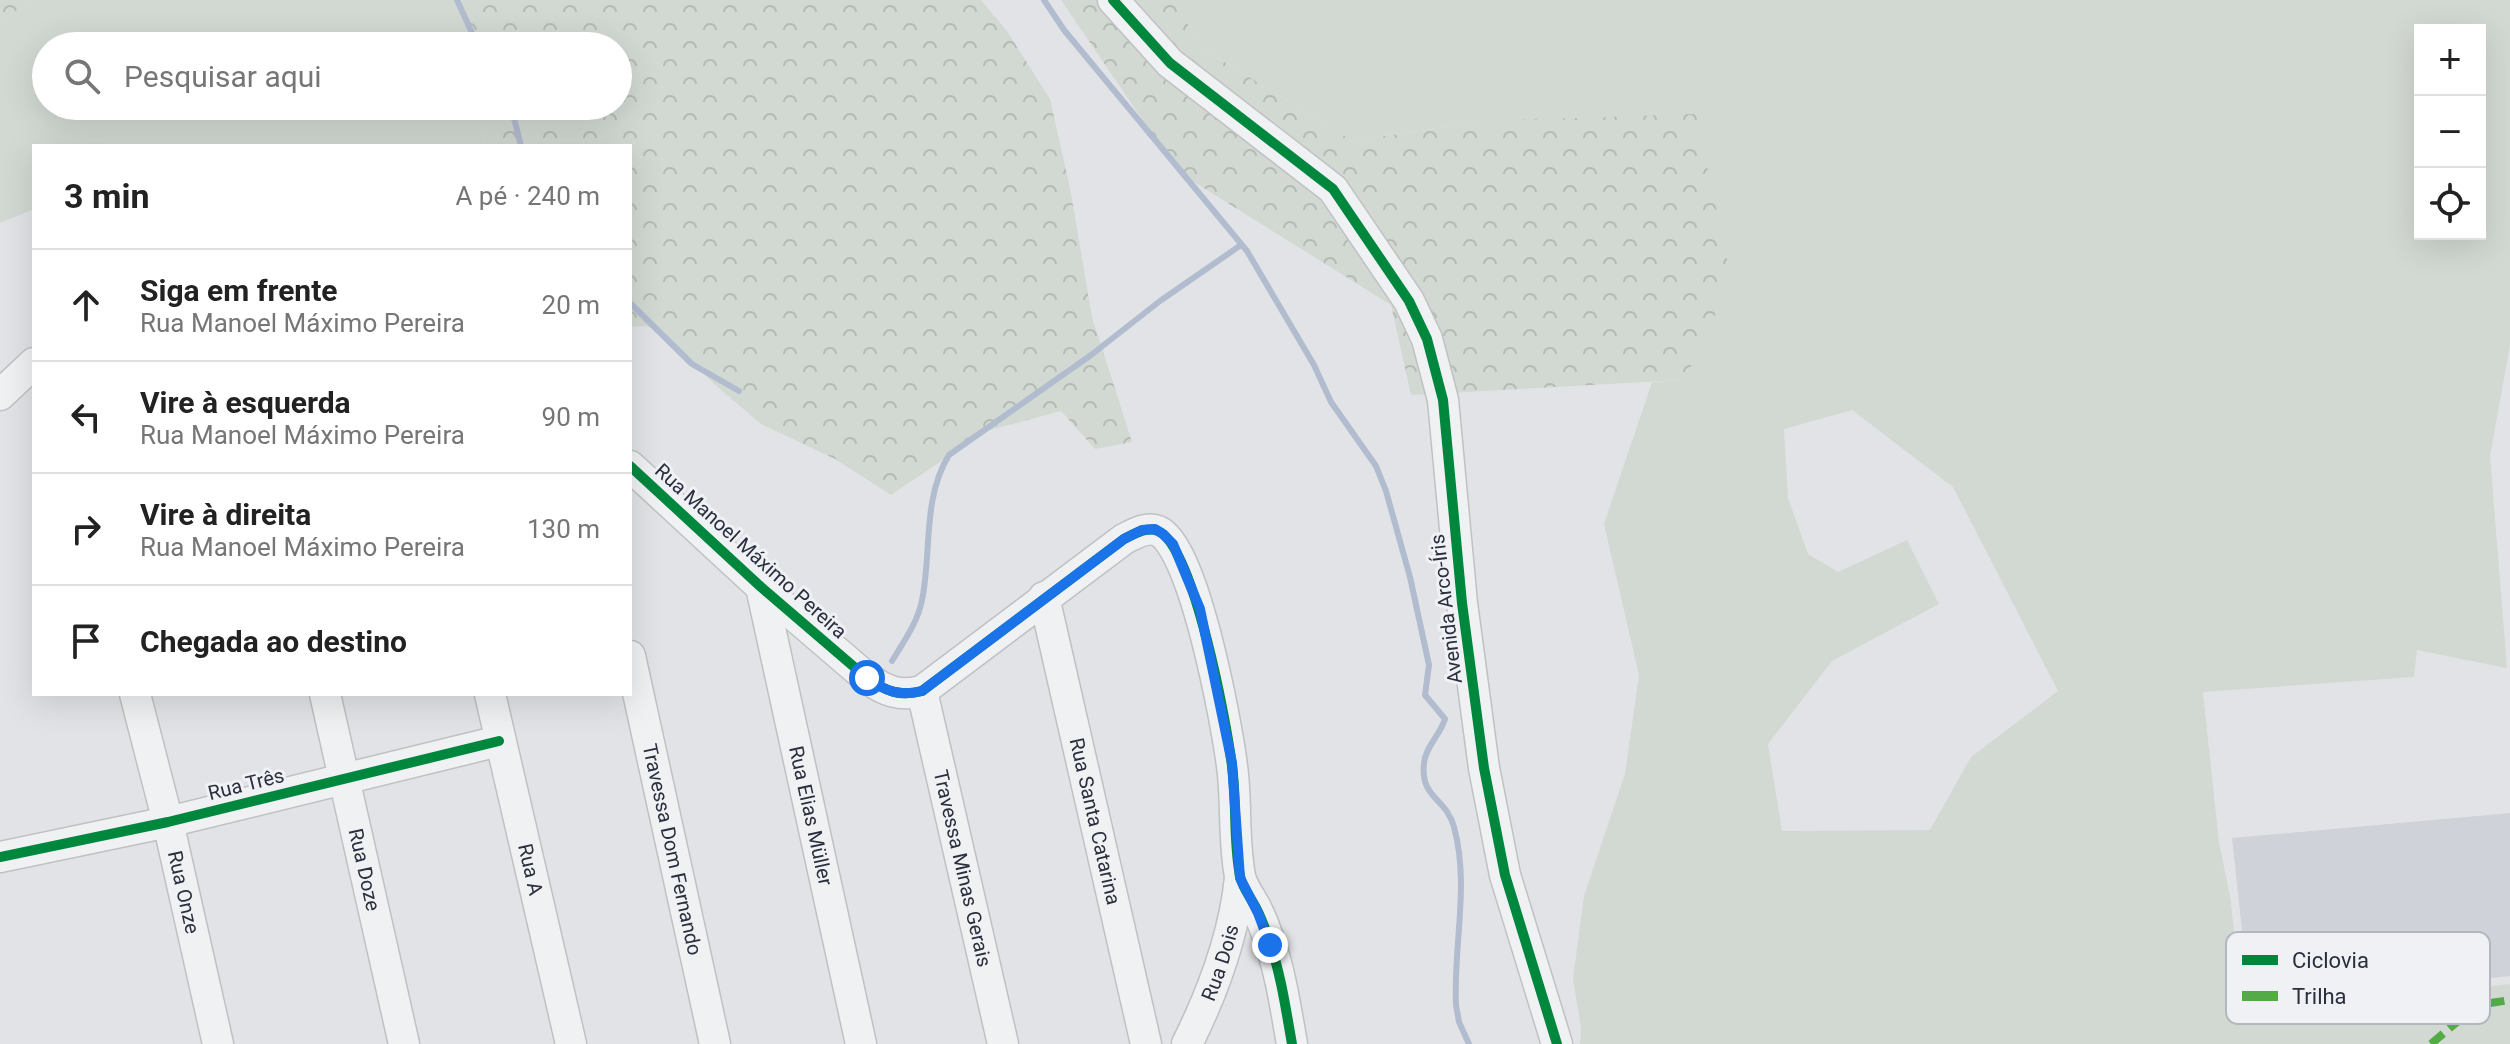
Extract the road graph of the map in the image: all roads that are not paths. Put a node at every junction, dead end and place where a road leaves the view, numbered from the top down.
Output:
1 (1113, 0) edge
2 (32, 365) edge
3 (0, 395) edge
4 (632, 468) edge
5 (761, 587) junction
6 (1044, 597) junction
7 (632, 665) edge
8 (922, 691) junction
9 (136, 696) edge
10 (325, 696) edge
11 (490, 696) edge
12 (499, 741) junction
13 (343, 777) junction
14 (168, 822) junction
15 (0, 857) edge
16 (1240, 878) junction
17 (218, 1044) edge
18 (404, 1044) edge
19 (571, 1044) edge
20 (715, 1044) edge
21 (861, 1044) edge
22 (1003, 1044) edge
23 (1146, 1044) edge
24 (1187, 1044) edge
25 (1292, 1044) edge
26 (1557, 1044) edge

1 - 26 street, Avenida Arco-Íris
2 - 3 street
4 - 5 street, Rua Manoel Máximo Pereira
5 - 8 street, Rua Manoel Máximo Pereira
5 - 21 street, Rua Elias Müller
6 - 8 street
6 - 16 street
6 - 23 street, Rua Santa Catarina
7 - 20 street, Travessa Dom Fernando
8 - 22 street, Travessa Minas Gerais
9 - 14 street, Rua Onze
10 - 13 street, Rua Doze
11 - 12 street, Rua A
12 - 13 street, Rua Três
12 - 19 street, Rua A
13 - 14 street, Rua Três
13 - 18 street, Rua Doze
14 - 15 street, Rua Três
14 - 17 street, Rua Onze
16 - 24 street, Rua Dois
16 - 25 street

